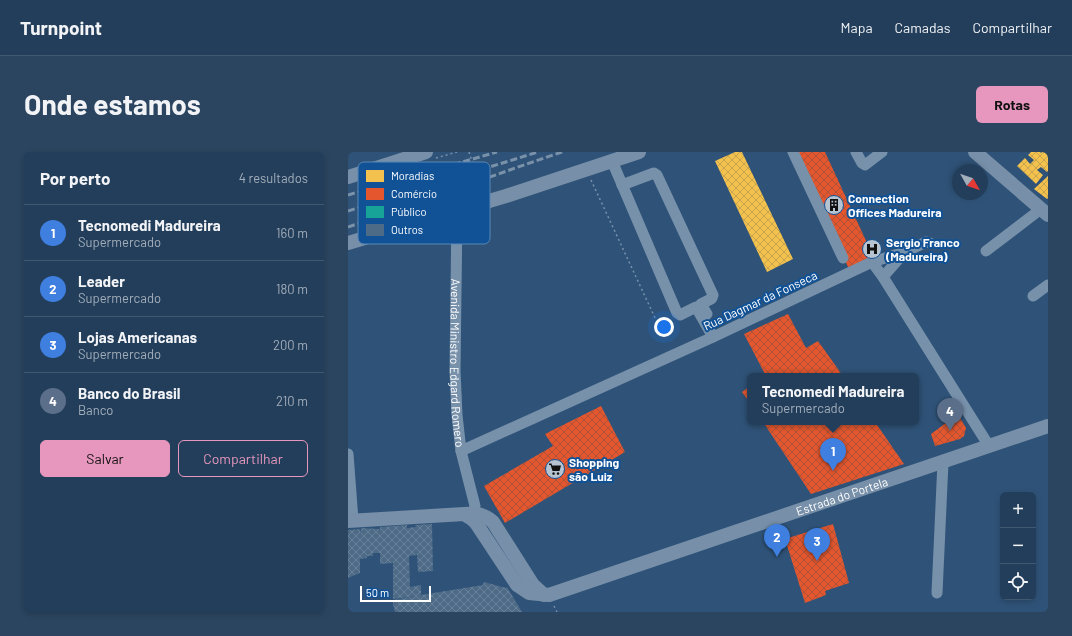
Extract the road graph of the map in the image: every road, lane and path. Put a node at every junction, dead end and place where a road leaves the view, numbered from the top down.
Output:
1 (457, 152) edge
2 (469, 152) edge
3 (639, 152) edge
4 (793, 152) edge
5 (856, 152) edge
6 (882, 152) edge
7 (975, 152) edge
8 (431, 155) edge
9 (615, 160) junction
10 (406, 162) edge
11 (472, 162) edge
12 (586, 169) junction
13 (358, 175) edge
14 (348, 178) edge
15 (629, 182) junction
16 (490, 201) edge
17 (1044, 212) edge
18 (358, 240) edge
19 (348, 243) edge
20 (457, 244) edge
21 (925, 244) dead end
22 (986, 250) dead end
23 (905, 252) junction
24 (843, 258) dead end
25 (872, 262) junction
26 (883, 277) junction
27 (1048, 285) edge
28 (1032, 296) dead end
29 (699, 305) junction
30 (656, 320) dead end
31 (715, 336) junction
32 (1048, 426) edge
33 (989, 446) junction
34 (461, 451) junction
35 (348, 454) edge
36 (943, 462) junction
37 (469, 513) junction
38 (350, 520) edge
39 (937, 593) dead end

1 - 8 path
2 - 11 path, bridge
3 - 9 main road
4 - 24 street
5 - 6 street
7 - 17 main road
8 - 10 main road
9 - 12 main road
9 - 15 street
12 - 16 main road
12 - 30 path
13 - 14 main road
15 - 29 street
15 - 29 street
17 - 22 street
18 - 19 main road
20 - 34 street, Avenida Ministro Edgard Romero
21 - 23 street, Rua Dagmar da Fonseca
23 - 25 street, Rua Dagmar da Fonseca
23 - 26 street
25 - 26 street
25 - 31 street, Rua Dagmar da Fonseca
26 - 33 street
27 - 28 street
29 - 31 street
31 - 34 street, Rua Dagmar da Fonseca
32 - 33 main road, Estrada do Portela
33 - 36 main road, Estrada do Portela
34 - 37 street, Avenida Ministro Edgard Romero
35 - 38 street
36 - 37 main road, Estrada do Portela
36 - 39 street
37 - 38 main road

